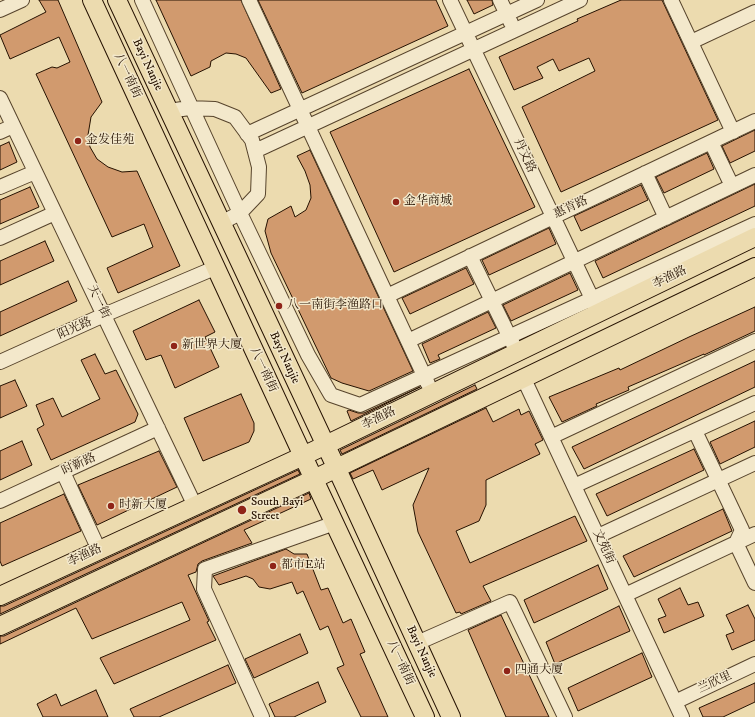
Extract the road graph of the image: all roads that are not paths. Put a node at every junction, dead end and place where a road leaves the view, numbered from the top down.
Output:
1 (22, 0) edge
2 (92, 0) edge
3 (117, 0) edge
4 (142, 0) edge
5 (249, 0) edge
6 (450, 0) edge
7 (500, 0) edge
8 (537, 0) edge
9 (580, 0) edge
10 (671, 0) edge
11 (0, 10) edge
12 (755, 12) edge
13 (507, 14) junction
14 (514, 30) junction
15 (466, 33) junction
16 (691, 42) junction
17 (474, 49) junction
18 (0, 98) edge
19 (192, 108) junction
20 (300, 110) junction
21 (169, 111) junction
22 (755, 121) edge
23 (13, 126) junction
24 (308, 126) junction
25 (0, 132) edge
26 (733, 132) junction
27 (247, 134) junction
28 (711, 142) junction
29 (255, 151) junction
30 (35, 172) junction
31 (645, 173) junction
32 (755, 175) edge
33 (732, 186) junction
34 (0, 188) edge
35 (55, 213) junction
36 (240, 213) junction
37 (553, 217) junction
38 (666, 218) junction
39 (221, 223) junction
40 (755, 224) edge
41 (755, 236) edge
42 (0, 238) edge
43 (470, 256) junction
44 (575, 262) junction
45 (217, 267) junction
46 (755, 267) edge
47 (387, 296) junction
48 (492, 301) junction
49 (595, 306) junction
50 (104, 315) junction
51 (755, 340) edge
52 (408, 341) junction
53 (513, 344) junction
54 (0, 362) edge
55 (424, 376) junction
56 (523, 377) junction
57 (432, 393) junction
58 (755, 403) edge
59 (158, 428) junction
60 (695, 431) junction
61 (551, 437) junction
62 (325, 445) junction
63 (303, 456) junction
64 (755, 463) edge
65 (336, 467) junction
66 (63, 472) junction
67 (314, 479) junction
68 (718, 480) junction
69 (574, 486) junction
70 (0, 501) edge
71 (195, 506) junction
72 (335, 523) junction
73 (755, 534) edge
74 (598, 536) junction
75 (736, 543) junction
76 (99, 550) junction
77 (755, 583) edge
78 (625, 595) junction
79 (0, 596) edge
80 (0, 626) edge
81 (417, 643) junction
82 (755, 664) edge
83 (675, 702) junction
84 (262, 717) edge
85 (426, 717) edge
86 (451, 717) edge
87 (565, 717) edge
88 (682, 717) edge

1 - 11 street
2 - 45 main road, 八一南街
3 - 21 main road, Bayi Nanjie
4 - 19 street
5 - 20 street
6 - 15 street, 丹文路
7 - 13 street
8 - 13 street
9 - 14 street
10 - 16 street
12 - 16 street
13 - 14 street
13 - 15 street
14 - 17 street
15 - 17 street, 丹文路
15 - 20 street
16 - 26 street
17 - 24 street
17 - 37 street, 丹文路
18 - 23 street, 天一街
19 - 21 street
19 - 27 street
19 - 36 street
20 - 24 street
20 - 27 street
21 - 39 main road, Bayi Nanjie
22 - 26 street, 惠肯路
23 - 25 street
23 - 30 street, 天一街
24 - 29 street
24 - 47 street
26 - 28 street, 惠肯路
27 - 29 street
28 - 31 street, 惠肯路
28 - 33 street
29 - 36 street
30 - 34 street
30 - 35 street, 天一街
31 - 37 street, 惠肯路
31 - 38 street
32 - 33 street
33 - 38 street
35 - 42 street
35 - 50 street, 天一街
36 - 39 street
36 - 55 street
37 - 43 street, 惠肯路
37 - 44 street, 丹文路
38 - 44 street
39 - 62 main road, Bayi Nanjie
40 - 49 street
41 - 49 main road, 李渔路
43 - 47 street, 惠肯路
43 - 48 street
44 - 48 street
44 - 49 street, 丹文路
45 - 50 street, 阳光路
45 - 63 main road, 八一南街
46 - 56 main road, 李渔路
47 - 52 street
48 - 52 street
48 - 53 street
49 - 53 main road, 李渔路
50 - 54 street, 阳光路
50 - 59 street, 天一街
51 - 61 street
52 - 55 street
53 - 55 street
53 - 57 main road, 李渔路
55 - 57 street
56 - 61 street, 文苑街
56 - 65 main road, 李渔路
57 - 62 main road, 李渔路
58 - 60 street
59 - 66 street, 时新路
59 - 71 street, 天一街
60 - 68 street
60 - 69 street
61 - 69 street, 文苑街
62 - 63 main road, 李渔路
62 - 65 main road, Bayi Nanjie
63 - 67 main road, 八一南街
63 - 71 main road, 李渔路
64 - 68 street
65 - 67 main road, 李渔路
65 - 81 main road, Bayi Nanjie
66 - 70 street, 时新路
66 - 76 street
67 - 72 main road, 八一南街
67 - 80 main road, 李渔路
68 - 74 street
68 - 75 street
69 - 74 street, 文苑街
71 - 76 main road, 李渔路
72 - 84 street
72 - 85 main road, 八一南街
73 - 75 street
74 - 78 street, 文苑街
75 - 77 street
75 - 78 street
76 - 79 main road, 李渔路
78 - 83 street, 文苑街
81 - 86 main road, Bayi Nanjie
81 - 87 street
82 - 83 street, 兰欣里
83 - 88 street, 文苑街

